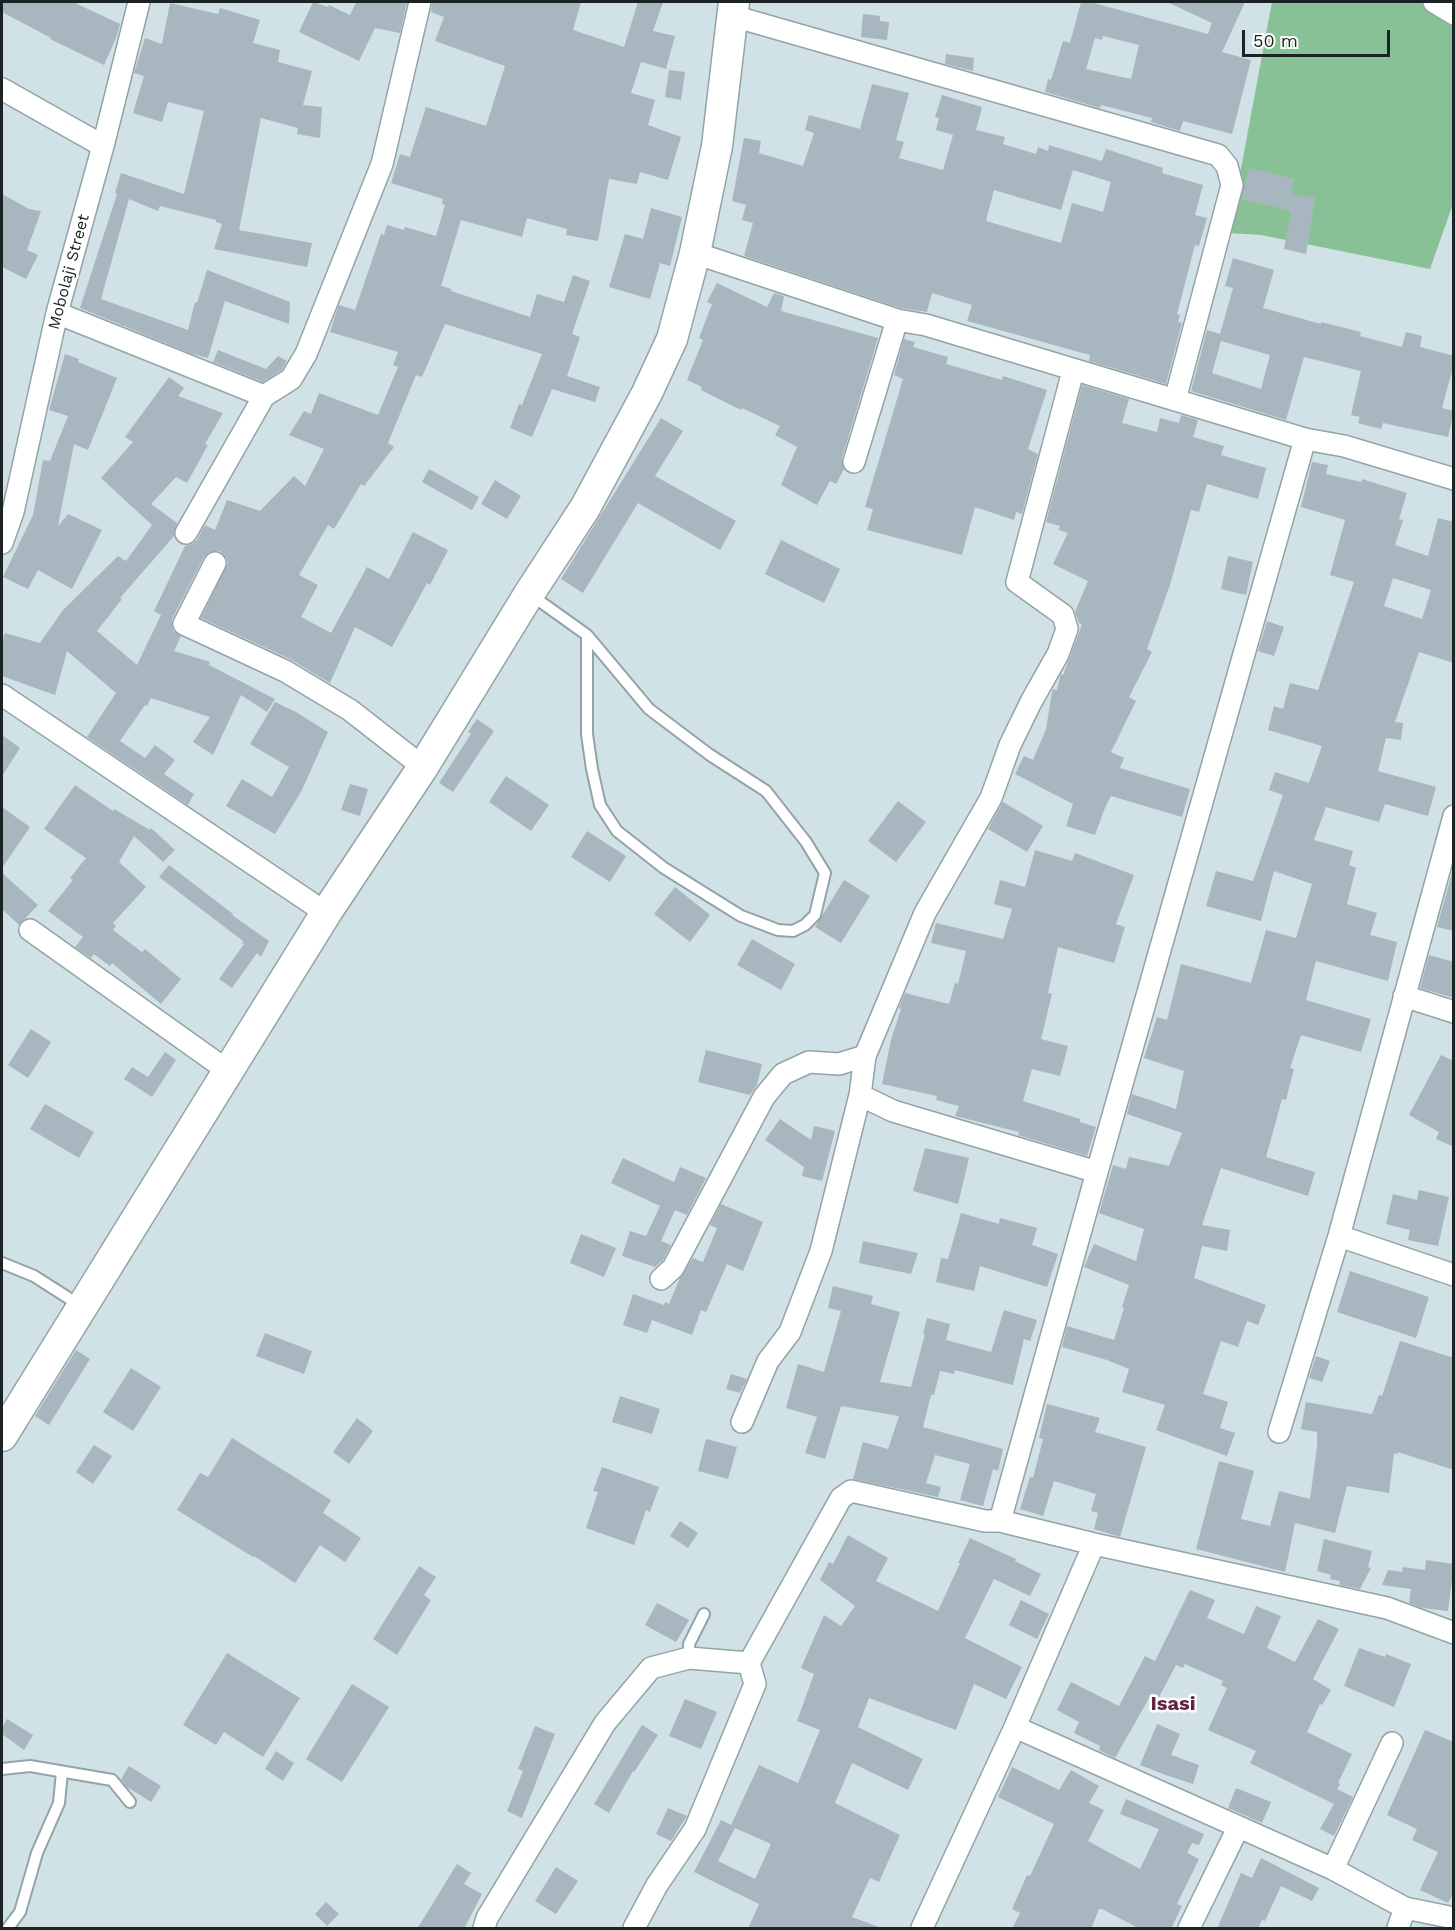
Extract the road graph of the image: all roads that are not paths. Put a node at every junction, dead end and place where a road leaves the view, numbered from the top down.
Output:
1 (139, 2) edge
2 (420, 2) edge
3 (1434, 2) edge
4 (734, 9) edge
5 (1454, 14) edge
6 (2, 89) edge
7 (103, 146) junction
8 (694, 253) junction
9 (57, 313) junction
10 (897, 320) junction
11 (1073, 371) junction
12 (264, 396) junction
13 (1175, 400) junction
14 (1305, 439) junction
15 (854, 462) dead end
16 (1452, 475) edge
17 (186, 532) dead end
18 (2, 543) edge
19 (215, 563) dead end
20 (529, 594) junction
21 (587, 635) junction
22 (2, 695) edge
23 (423, 767) junction
24 (1454, 816) edge
25 (326, 913) junction
26 (30, 930) dead end
27 (1404, 996) junction
28 (1454, 1012) edge
29 (865, 1056) junction
30 (228, 1071) junction
31 (860, 1095) junction
32 (1097, 1172) junction
33 (1339, 1236) junction
34 (2, 1263) edge
35 (1454, 1275) edge
36 (661, 1279) dead end
37 (81, 1306) junction
38 (742, 1422) dead end
39 (1279, 1432) dead end
40 (2, 1436) edge
41 (1000, 1521) junction
42 (1094, 1544) junction
43 (704, 1614) dead end
44 (1454, 1633) edge
45 (689, 1658) junction
46 (749, 1662) junction
47 (1015, 1727) junction
48 (1392, 1743) dead end
49 (2, 1769) edge
50 (62, 1772) junction
51 (130, 1802) dead end
52 (1238, 1828) junction
53 (1333, 1869) junction
54 (1405, 1908) junction
55 (1454, 1918) edge
56 (8, 1929) edge
57 (484, 1929) edge
58 (634, 1929) edge
59 (922, 1929) edge
60 (1189, 1929) edge
61 (1398, 1929) edge

1 - 7 street, Mobolaji Street
2 - 12 street
3 - 5 street
4 - 8 street
4 - 13 street
6 - 7 street
7 - 9 street, Mobolaji Street
8 - 10 street
8 - 20 street
9 - 12 street
9 - 18 street, Mobolaji Street
10 - 11 street
10 - 15 street
11 - 13 street
11 - 29 street
12 - 17 street
13 - 14 street
14 - 16 street
14 - 32 street
19 - 23 street
20 - 21 lane
20 - 23 street
21 - 21 lane
22 - 25 street
23 - 25 street
24 - 27 street
25 - 30 street
26 - 30 street
27 - 28 street
27 - 33 street
29 - 31 street
29 - 36 street
30 - 37 street
31 - 32 street
31 - 38 street
32 - 41 street
33 - 35 street
33 - 39 street
34 - 37 lane
37 - 40 street
41 - 42 street
41 - 46 street
42 - 44 street
42 - 47 street
43 - 45 lane
45 - 46 street
45 - 57 street
46 - 58 street
47 - 52 street
47 - 59 street
48 - 53 street
49 - 50 lane
50 - 51 lane
50 - 56 lane
52 - 53 street
52 - 60 street
53 - 54 street
54 - 55 street
54 - 61 street

